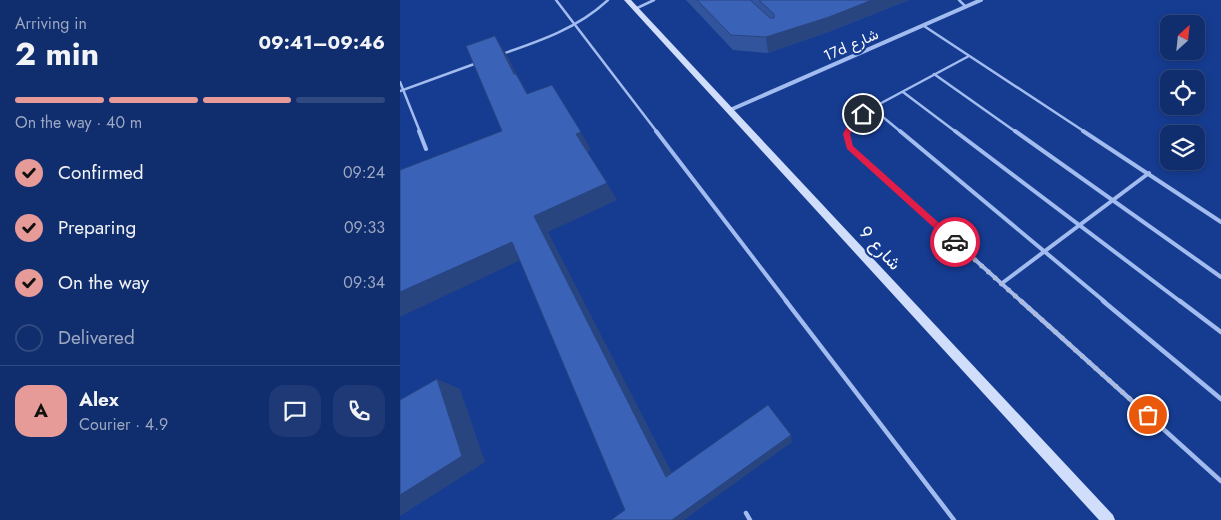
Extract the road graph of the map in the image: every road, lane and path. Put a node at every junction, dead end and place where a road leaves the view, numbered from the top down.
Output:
1 (556, 0) edge
2 (608, 0) edge
3 (627, 0) edge
4 (654, 0) edge
5 (959, 0) edge
6 (982, 0) edge
7 (966, 7) junction
8 (635, 9) junction
9 (575, 25) junction
10 (924, 26) junction
11 (496, 56) edge
12 (970, 56) junction
13 (477, 63) edge
14 (934, 74) junction
15 (400, 82) edge
16 (402, 90) edge
17 (903, 92) junction
18 (872, 108) junction
19 (730, 110) junction
20 (426, 149) dead end
21 (1149, 173) junction
22 (1113, 200) junction
23 (1221, 222) edge
24 (1080, 225) junction
25 (1044, 252) junction
26 (1221, 277) edge
27 (1001, 284) junction
28 (1221, 332) edge
29 (1221, 399) edge
30 (1221, 481) edge
31 (746, 513) dead end
32 (750, 520) edge
33 (954, 520) edge
34 (1108, 520) edge

1 - 9 lane
2 - 9 lane
3 - 8 street, شارع 9
4 - 8 lane
5 - 7 lane
6 - 7 street, 17d شارع
7 - 10 street, 17d شارع
8 - 19 street, شارع 9
9 - 11 lane
9 - 33 lane
10 - 12 lane
10 - 19 street, 17d شارع
12 - 14 lane
12 - 21 lane
13 - 16 lane
14 - 17 lane
14 - 22 lane
15 - 16 lane
16 - 20 lane
17 - 18 lane
17 - 24 lane
18 - 25 lane
18 - 27 lane
19 - 34 street, شارع 9
21 - 22 lane
21 - 23 lane
22 - 24 lane
22 - 26 lane
24 - 25 lane
24 - 28 lane
25 - 27 lane
25 - 29 lane
27 - 30 lane
31 - 32 lane

